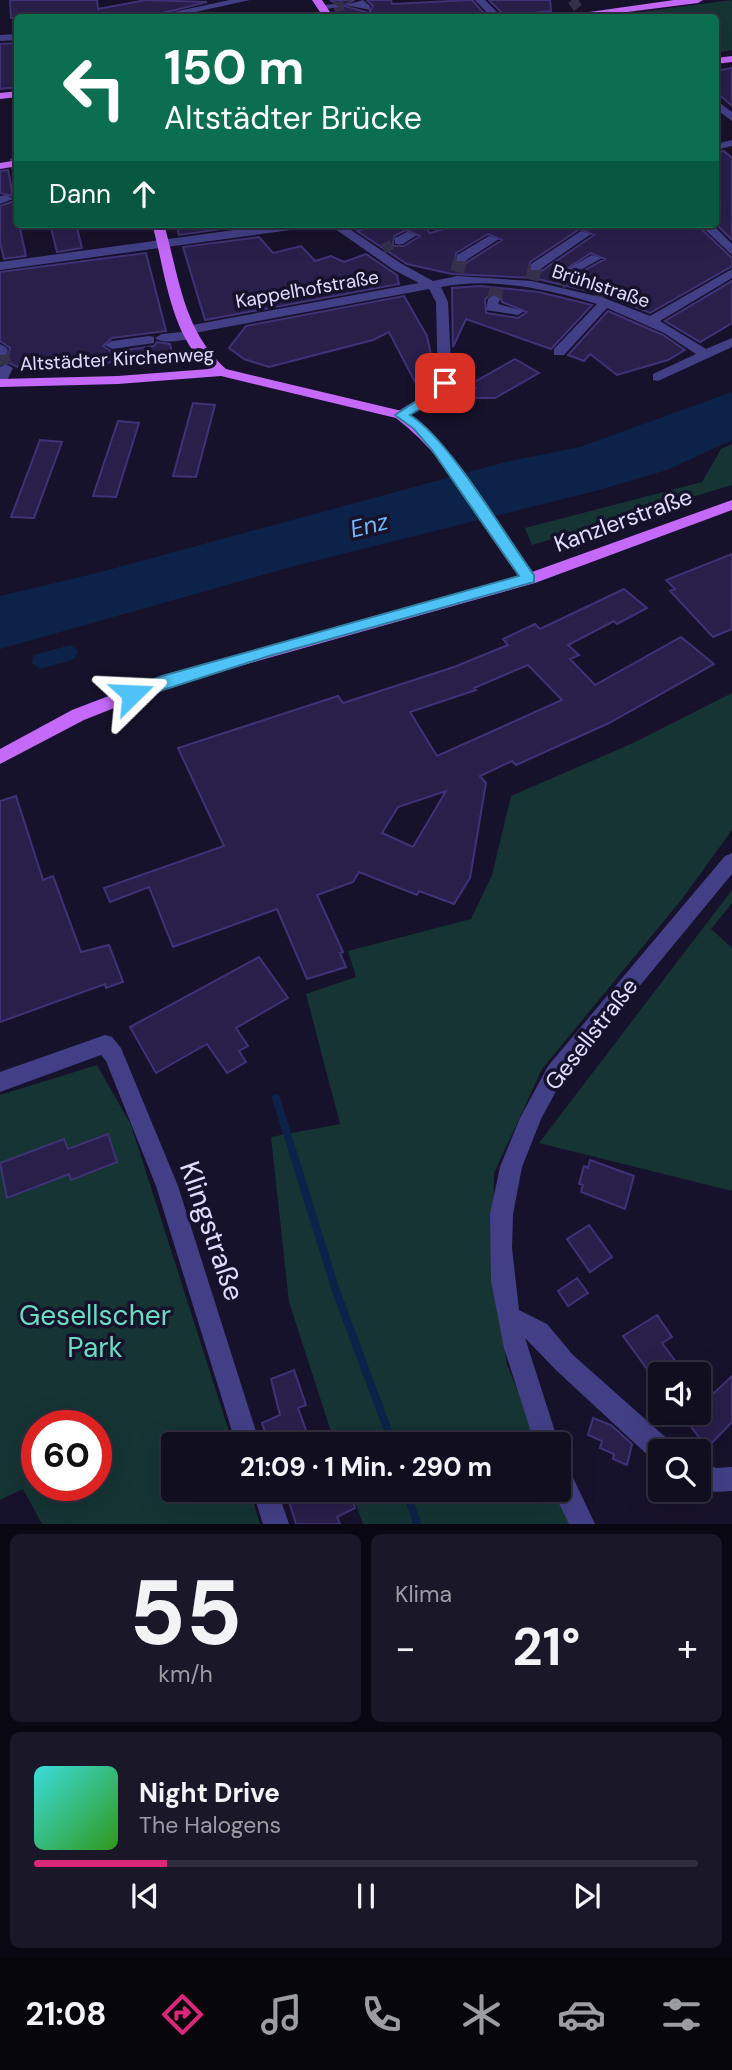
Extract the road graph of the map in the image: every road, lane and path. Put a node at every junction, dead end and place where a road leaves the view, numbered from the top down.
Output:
1 (245, 0) edge
2 (480, 0) edge
3 (698, 0) edge
4 (658, 3) edge
5 (351, 5) dead end
6 (334, 7) dead end
7 (367, 8) dead end
8 (323, 9) edge
9 (171, 14) edge
10 (494, 14) edge
11 (571, 14) edge
12 (719, 106) edge
13 (732, 118) edge
14 (159, 228) edge
15 (259, 228) edge
16 (341, 228) edge
17 (709, 228) edge
18 (585, 234) dead end
19 (493, 239) dead end
20 (164, 244) junction
21 (732, 251) edge
22 (461, 258) tunnel mouth
23 (596, 258) dead end
24 (0, 266) edge
25 (571, 270) tunnel mouth
26 (732, 273) edge
27 (533, 277) junction
28 (434, 286) junction
29 (496, 289) junction
30 (597, 300) junction
31 (518, 311) dead end
32 (650, 321) junction
33 (188, 333) junction
34 (732, 342) edge
35 (112, 345) dead end
36 (559, 352) dead end
37 (705, 355) junction
38 (221, 372) junction
39 (658, 377) dead end
40 (2, 378) edge
41 (401, 415) junction
42 (732, 505) edge
43 (528, 579) junction
44 (0, 757) edge
45 (732, 861) edge
46 (0, 1082) edge
47 (508, 1317) junction
48 (244, 1432) edge
49 (543, 1432) edge
50 (649, 1439) edge
51 (711, 1477) edge
52 (732, 1479) edge
53 (571, 1501) edge
54 (268, 1502) edge
55 (276, 1524) edge
56 (582, 1524) edge

1 - 9 street
2 - 10 street
3 - 4 main road
4 - 11 main road
5 - 7 street
6 - 8 street
12 - 13 street
14 - 20 main road
15 - 20 street
16 - 28 street
17 - 21 street
18 - 27 street
19 - 22 street
20 - 24 street
20 - 33 main road
23 - 25 street
26 - 32 street
27 - 29 street, Brühlstraße
27 - 30 street, Brühlstraße
28 - 29 street, Brühlstraße
28 - 33 street, Kappelhofstraße
28 - 41 street
29 - 31 street
30 - 32 street, Brühlstraße
30 - 36 street
32 - 37 street, Brühlstraße
33 - 35 street, Kappelhofstraße
33 - 38 main road
34 - 37 street
37 - 39 street
38 - 40 main road, Altstädter Kirchenweg
38 - 41 main road, Altstädter Kirchenweg
41 - 43 main road, Altstädter Kirchenweg
42 - 43 main road, Kanzlerstraße
43 - 44 main road, Kanzlerstraße
45 - 47 street, Gesellstraße
46 - 48 street, Klingstraße
47 - 49 street, Gesellstraße
47 - 50 street
51 - 52 street
53 - 56 street
54 - 55 street

